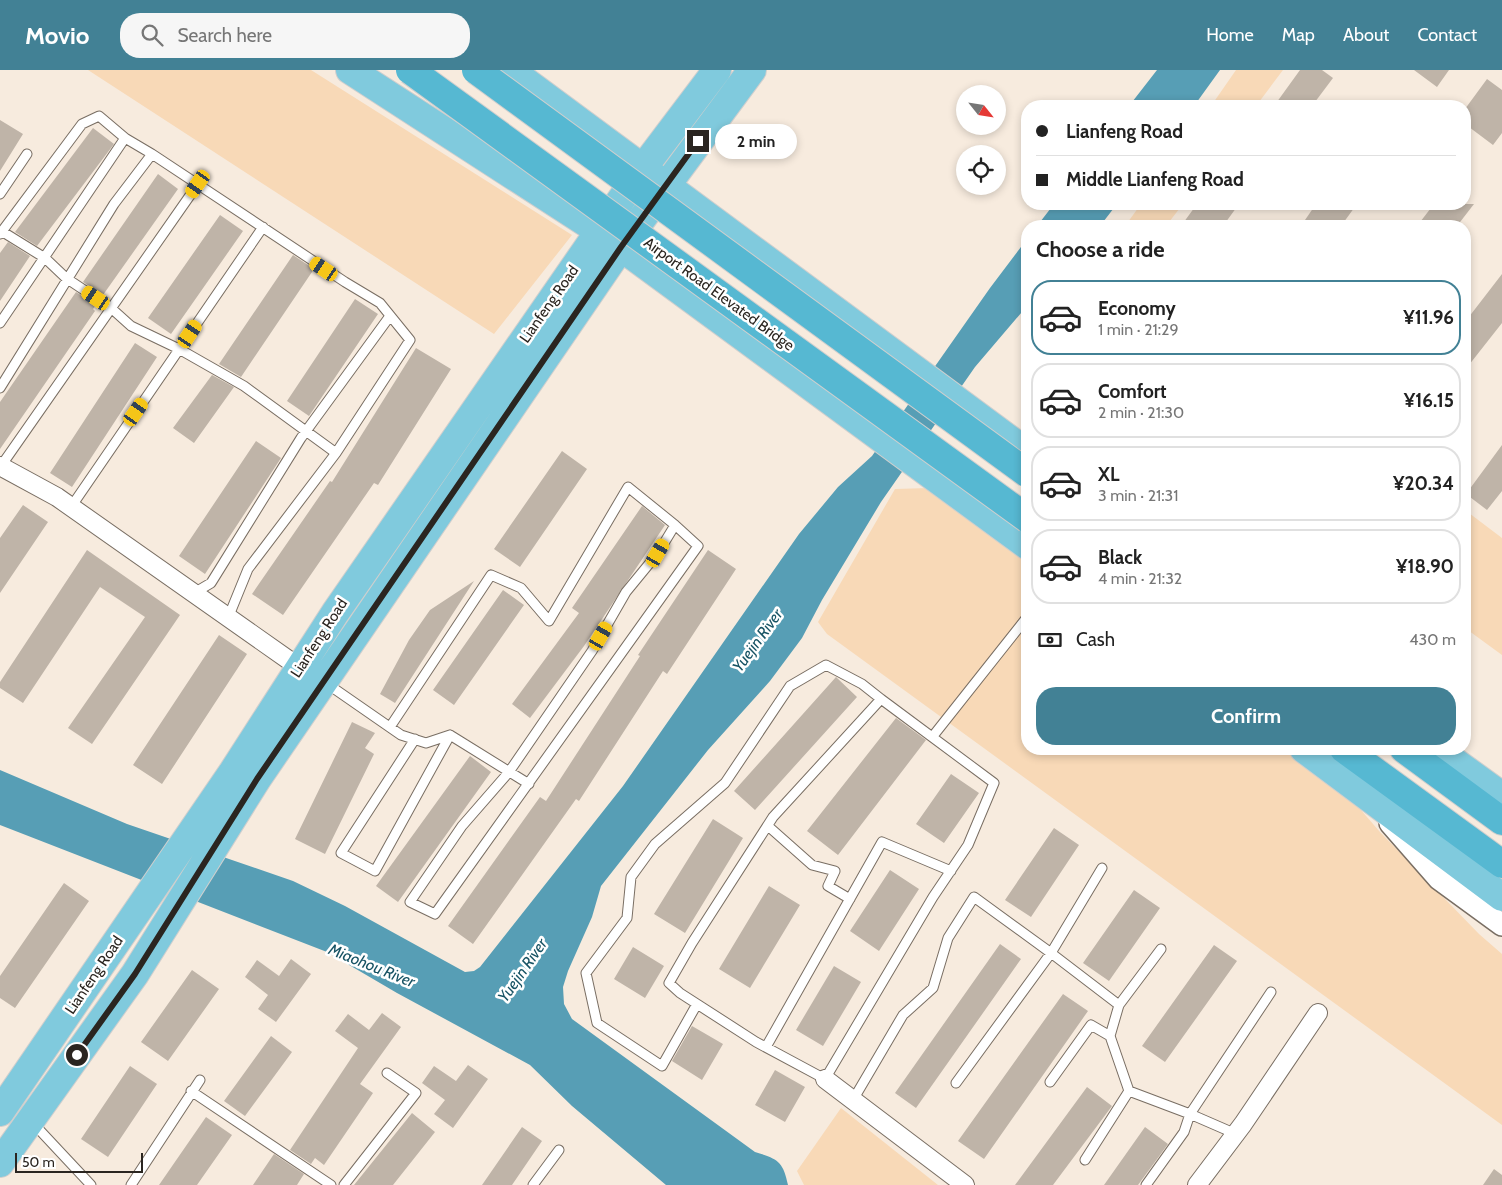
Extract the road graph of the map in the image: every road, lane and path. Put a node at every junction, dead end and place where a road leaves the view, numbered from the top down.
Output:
1 (350, 70) edge
2 (410, 70) edge
3 (476, 70) edge
4 (510, 70) edge
5 (717, 70) edge
6 (752, 70) edge
7 (125, 138) junction
8 (27, 154) dead end
9 (152, 154) junction
10 (643, 168) junction
11 (198, 184) junction
12 (666, 184) junction
13 (0, 194) edge
14 (263, 227) junction
15 (599, 231) junction
16 (1, 233) edge
17 (621, 247) junction
18 (45, 258) junction
19 (66, 278) junction
20 (111, 308) junction
21 (390, 316) junction
22 (0, 324) edge
23 (180, 349) junction
24 (0, 388) edge
25 (307, 431) junction
26 (1021, 448) edge
27 (336, 453) junction
28 (0, 466) edge
29 (1021, 469) edge
30 (70, 507) junction
31 (1021, 514) edge
32 (675, 525) junction
33 (1021, 541) edge
34 (194, 593) junction
35 (228, 618) junction
36 (1021, 625) edge
37 (300, 668) junction
38 (324, 681) junction
39 (881, 699) junction
40 (390, 727) junction
41 (450, 735) junction
42 (933, 736) junction
43 (415, 739) junction
44 (1312, 755) edge
45 (1352, 755) edge
46 (1412, 755) edge
47 (1445, 755) edge
48 (509, 772) junction
49 (245, 776) junction
50 (529, 784) junction
51 (1364, 793) junction
52 (1502, 796) edge
53 (1502, 821) edge
54 (768, 826) junction
55 (1502, 864) edge
56 (1102, 868) dead end
57 (951, 871) junction
58 (1502, 897) edge
59 (850, 899) junction
60 (1502, 925) edge
61 (1161, 949) dead end
62 (1051, 953) junction
63 (1271, 992) dead end
64 (697, 1004) junction
65 (1118, 1005) junction
66 (1318, 1013) dead end
67 (1110, 1036) junction
68 (766, 1047) junction
69 (387, 1073) dead end
70 (825, 1079) junction
71 (200, 1080) dead end
72 (1050, 1082) dead end
73 (956, 1083) dead end
74 (192, 1091) junction
75 (1129, 1091) junction
76 (4, 1097) edge
77 (853, 1100) junction
78 (1190, 1114) junction
79 (30, 1120) junction
80 (1236, 1134) junction
81 (559, 1150) dead end
82 (1085, 1160) dead end
83 (0, 1163) edge
84 (90, 1185) edge
85 (131, 1185) edge
86 (331, 1185) edge
87 (344, 1185) edge
88 (533, 1185) edge
89 (965, 1185) edge
90 (1146, 1185) edge
91 (1197, 1185) edge

1 - 15 main road
2 - 31 highway, Airport Road Elevated Bridge, bridge
3 - 29 highway, bridge
4 - 10 main road
5 - 10 main road, Lianfeng Road
6 - 12 main road, Lianfeng Road
7 - 9 lane
7 - 16 lane
7 - 18 lane
8 - 13 lane
9 - 11 lane
9 - 19 lane
10 - 12 main road
10 - 15 main road, Lianfeng Road
11 - 14 lane
11 - 20 lane
12 - 17 main road, Lianfeng Road
12 - 26 main road
14 - 21 lane
14 - 23 lane
15 - 17 main road
15 - 37 main road, Lianfeng Road
16 - 18 lane
17 - 33 main road
17 - 38 main road, Lianfeng Road
18 - 19 lane
18 - 22 lane
19 - 20 lane
19 - 24 lane
20 - 23 lane
20 - 28 lane
21 - 25 lane
21 - 27 lane
23 - 25 lane
23 - 30 lane
25 - 27 lane
25 - 34 lane
27 - 35 lane
28 - 30 street
30 - 34 street
32 - 40 lane
32 - 48 lane
32 - 50 lane
34 - 35 street
35 - 37 street
36 - 42 lane
37 - 49 main road, Lianfeng Road
38 - 40 lane
38 - 49 main road, Lianfeng Road
39 - 42 lane
39 - 54 lane
39 - 64 lane
40 - 43 lane
41 - 43 lane
41 - 43 lane
41 - 48 lane
42 - 57 lane
44 - 51 main road
45 - 55 highway
46 - 53 highway
47 - 52 main road
48 - 50 lane
48 - 50 lane
49 - 76 main road, Lianfeng Road
49 - 79 main road, Lianfeng Road
51 - 58 main road
51 - 60 street
54 - 59 lane
54 - 64 lane
56 - 62 lane
57 - 59 lane
57 - 70 lane
59 - 68 lane
61 - 65 lane
62 - 65 lane
62 - 73 lane
62 - 77 lane
63 - 78 lane
64 - 68 lane
65 - 67 lane
66 - 80 street
67 - 72 lane
67 - 75 lane
68 - 70 lane
69 - 87 lane
70 - 77 street
71 - 74 lane
74 - 85 lane
74 - 86 lane
75 - 78 lane
75 - 82 lane
77 - 89 street
78 - 80 lane
78 - 90 lane
79 - 83 main road, Lianfeng Road
79 - 84 lane
80 - 91 street
81 - 88 lane

